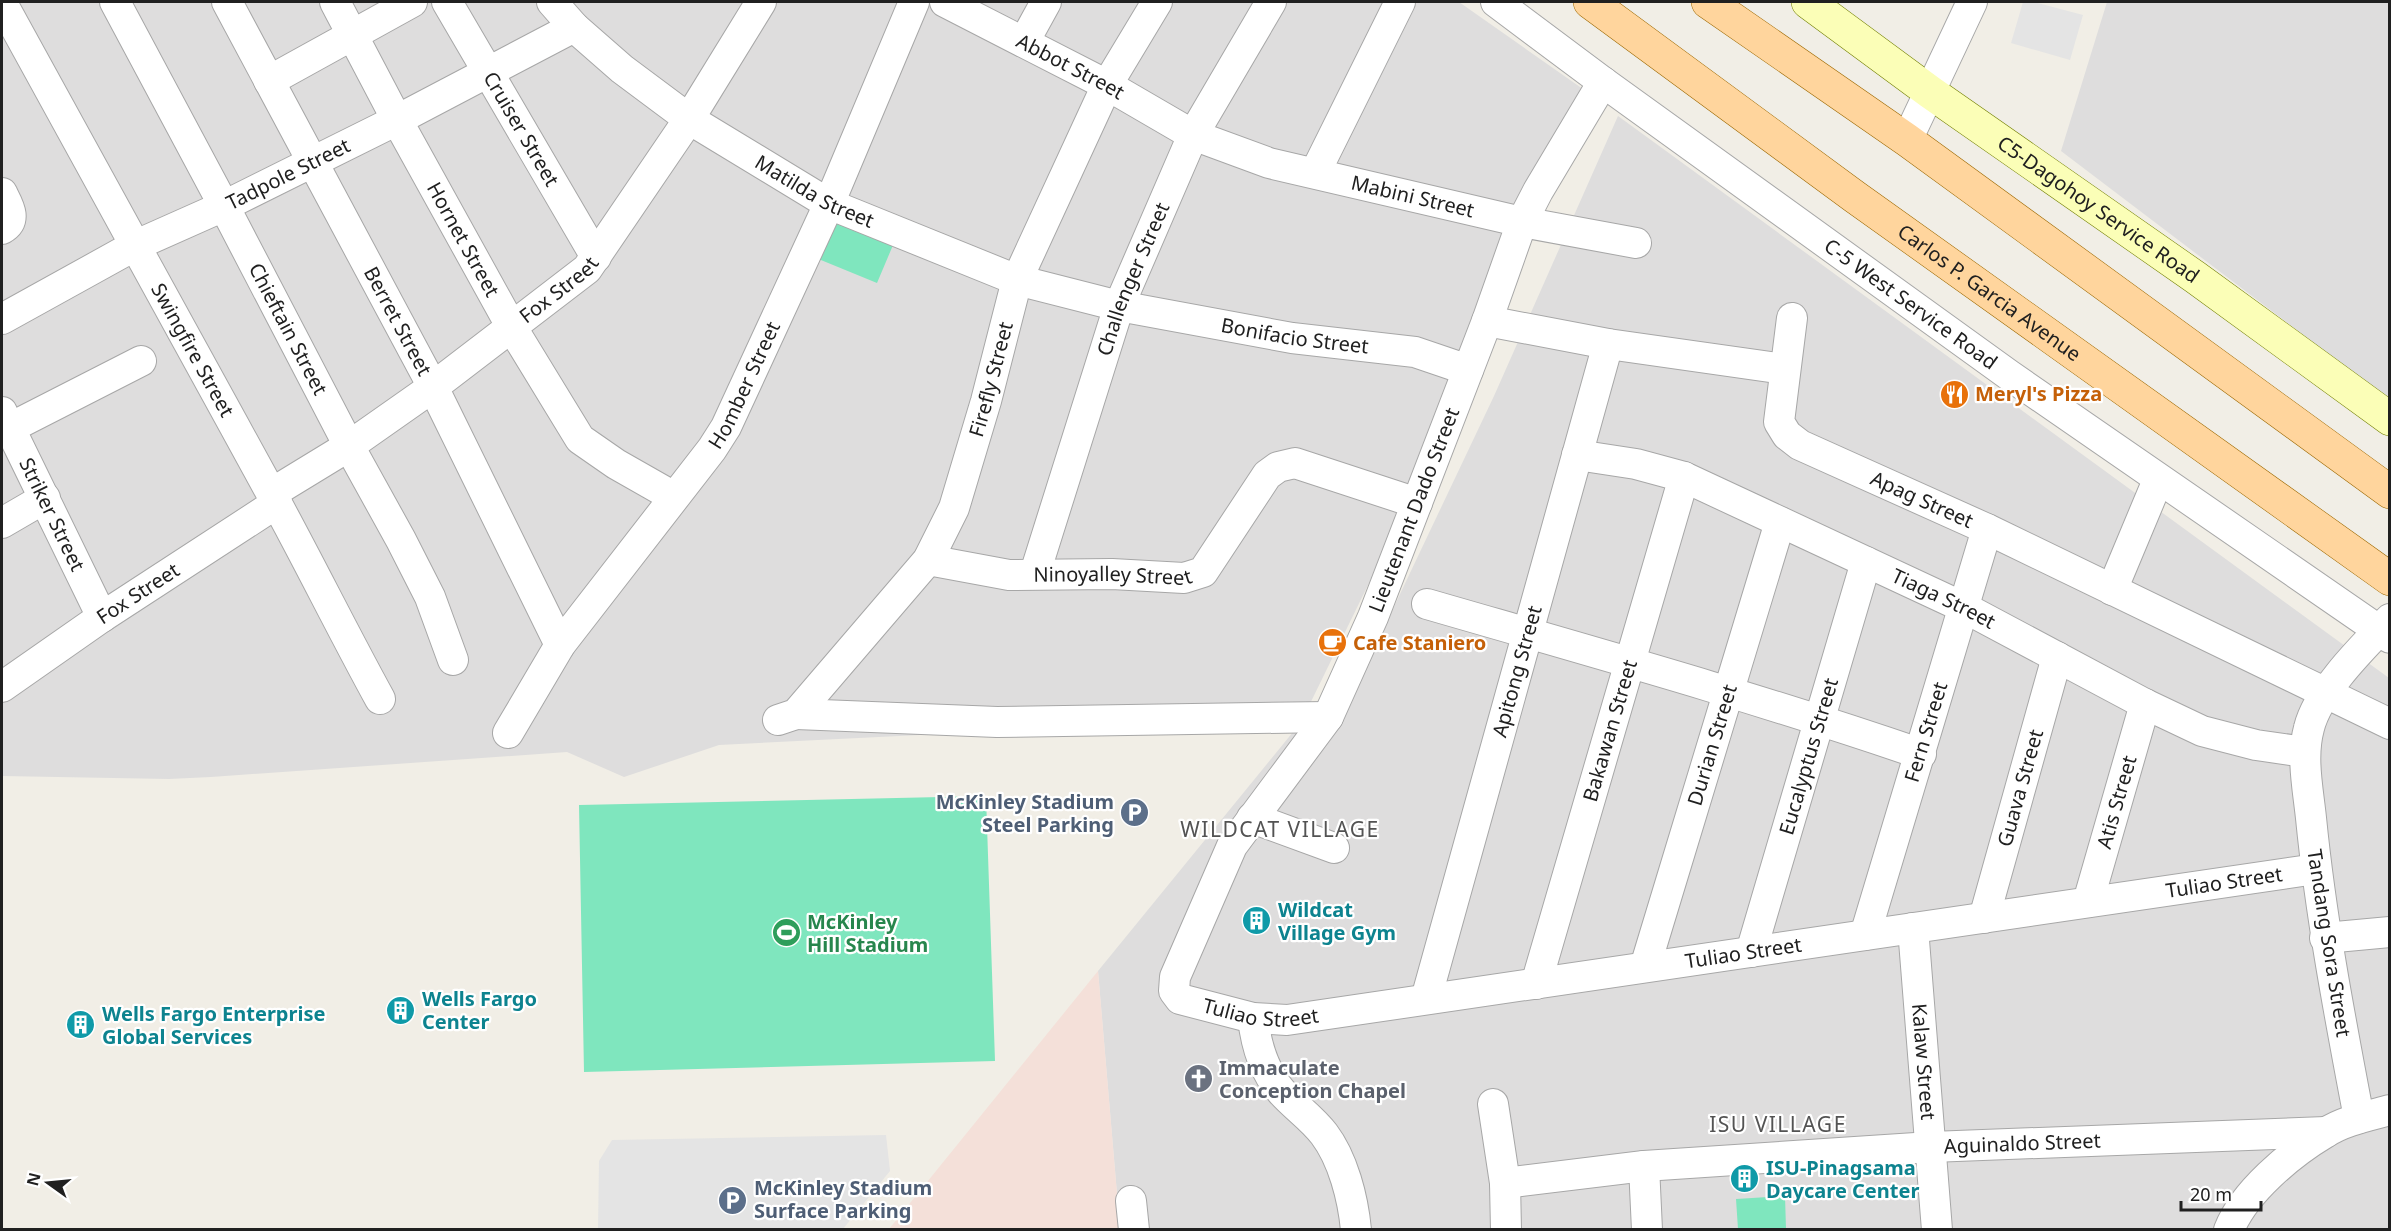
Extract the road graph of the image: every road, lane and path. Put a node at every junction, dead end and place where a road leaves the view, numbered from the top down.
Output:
1 (115, 2) edge
2 (226, 2) edge
3 (335, 2) edge
4 (412, 2) edge
5 (447, 2) edge
6 (552, 2) edge
7 (761, 2) edge
8 (915, 2) edge
9 (945, 2) edge
10 (1046, 2) edge
11 (1157, 2) edge
12 (1271, 2) edge
13 (1400, 2) edge
14 (1496, 2) edge
15 (1590, 2) edge
16 (1708, 2) edge
17 (1808, 2) edge
18 (1972, 2) edge
19 (2, 3) edge
20 (574, 27) junction
21 (353, 34) junction
22 (1024, 42) junction
23 (489, 72) junction
24 (268, 81) junction
25 (1603, 82) junction
26 (1107, 85) junction
27 (1930, 92) junction
28 (689, 119) junction
29 (397, 120) junction
30 (1193, 135) junction
31 (1907, 140) junction
32 (312, 161) junction
33 (1315, 173) junction
34 (829, 204) junction
35 (224, 206) junction
36 (1522, 222) junction
37 (1636, 243) dead end
38 (134, 246) junction
39 (596, 257) junction
40 (1017, 280) junction
41 (1119, 306) junction
42 (1792, 318) dead end
43 (2, 319) edge
44 (1487, 321) junction
45 (511, 326) junction
46 (1608, 344) junction
47 (141, 361) dead end
48 (1784, 369) junction
49 (1468, 370) junction
50 (433, 387) junction
51 (2390, 419) edge
52 (4, 424) edge
53 (349, 446) junction
54 (1577, 455) junction
55 (1683, 477) junction
56 (2158, 480) junction
57 (2390, 492) edge
58 (674, 497) junction
59 (45, 498) junction
60 (274, 498) junction
61 (1417, 502) junction
62 (1780, 522) junction
63 (2, 523) edge
64 (1987, 529) junction
65 (928, 560) junction
66 (1866, 562) junction
67 (1035, 573) junction
68 (2390, 579) edge
69 (2112, 590) junction
70 (1427, 604) dead end
71 (1965, 608) junction
72 (102, 617) junction
73 (2386, 629) edge
74 (1528, 632) junction
75 (560, 645) junction
76 (2057, 657) junction
77 (453, 660) dead end
78 (1629, 661) junction
79 (2, 687) edge
80 (1728, 691) junction
81 (2326, 692) junction
82 (380, 699) dead end
83 (2145, 704) junction
84 (1328, 717) junction
85 (1820, 719) junction
86 (2390, 724) edge
87 (508, 733) dead end
88 (2305, 752) junction
89 (1921, 754) junction
90 (1252, 818) junction
91 (1334, 848) dead end
92 (2316, 869) junction
93 (2088, 902) junction
94 (1984, 918) junction
95 (1913, 928) junction
96 (2390, 932) edge
97 (1865, 935) junction
98 (2325, 938) junction
99 (1751, 952) junction
100 (1645, 967) junction
101 (1536, 984) junction
102 (1173, 991) joint
103 (1426, 999) junction
104 (1253, 1018) junction
105 (1493, 1104) dead end
106 (2390, 1110) edge
107 (2359, 1118) junction
108 (2326, 1132) junction
109 (1931, 1148) junction
110 (1644, 1166) junction
111 (1505, 1183) junction
112 (1356, 1230) edge
113 (1506, 1230) edge
114 (1647, 1230) edge
115 (1937, 1230) edge
116 (2229, 1230) edge

1 - 35 street, Chieftain Street
2 - 24 street, Berret Street
3 - 21 street, Hornet Street
4 - 21 street
5 - 23 street, Cruiser Street
6 - 20 street, Matilda Street
7 - 28 street, Fox Street
8 - 34 street, Homber Street
9 - 22 street, Abbot Street
10 - 22 street
11 - 26 street, Firefly Street
12 - 30 street, Challenger Street
13 - 33 street
14 - 25 street, C-5 West Service Road
15 - 68 main road, Carlos P. Garcia Avenue
16 - 31 main road
17 - 27 main road, C5-Dagohoy Service Road
18 - 27 street
19 - 38 street, Swingfire Street
20 - 23 street, Tadpole Street
20 - 28 street, Matilda Street
21 - 24 street
21 - 29 street, Hornet Street
22 - 26 street, Abbot Street
23 - 29 street, Tadpole Street
23 - 39 street, Cruiser Street
24 - 32 street, Berret Street
25 - 36 street, Lieutenant Dado Street
25 - 56 street, C-5 West Service Road
26 - 30 street, Abbot Street
26 - 40 street, Firefly Street
27 - 31 street
27 - 51 main road, C5-Dagohoy Service Road
28 - 34 street, Matilda Street
28 - 39 street, Fox Street
29 - 32 street, Tadpole Street
29 - 45 street, Hornet Street
30 - 33 street, Mabini Street
30 - 41 street, Challenger Street
31 - 57 main road
32 - 35 street, Tadpole Street
32 - 50 street, Berret Street
33 - 36 street, Mabini Street
34 - 40 street, Matilda Street
34 - 58 street, Homber Street
35 - 38 street, Tadpole Street
35 - 53 street, Chieftain Street
36 - 37 street, Mabini Street
36 - 44 street, Lieutenant Dado Street
38 - 43 street, Tadpole Street
38 - 60 street, Swingfire Street
39 - 45 street, Fox Street
40 - 41 street, Matilda Street
40 - 65 street, Firefly Street
41 - 49 street, Bonifacio Street
41 - 67 street, Challenger Street
42 - 48 street, Apag Street
44 - 46 street
44 - 49 street, Lieutenant Dado Street
45 - 50 street, Fox Street
45 - 58 street, Hornet Street
46 - 48 street
46 - 54 street, Apitong Street
47 - 52 street
48 - 64 street, Apag Street
49 - 61 street, Lieutenant Dado Street
50 - 53 street, Fox Street
50 - 75 street, Berret Street
52 - 59 street, Striker Street
53 - 60 street, Fox Street
53 - 77 street, Chieftain Street
54 - 55 street, Tiaga Street
54 - 74 street, Apitong Street
55 - 62 street, Tiaga Street
55 - 78 street, Bakawan Street
56 - 69 street
56 - 73 street, C-5 West Service Road
58 - 75 street, Homber Street
59 - 63 street
59 - 72 street, Striker Street
60 - 72 street, Fox Street
60 - 82 street, Swingfire Street
61 - 67 street, Ninoyalley Street
61 - 84 street, Lieutenant Dado Street
62 - 66 street, Tiaga Street
62 - 80 street, Durian Street
64 - 69 street, Apag Street
64 - 71 street, Fern Street
65 - 67 street, Ninoyalley Street
65 - 84 street, Firefly Street
66 - 71 street, Tiaga Street
66 - 85 street, Eucalyptus Street
69 - 81 street, Apag Street
70 - 74 street
71 - 76 street, Tiaga Street
71 - 89 street, Fern Street
72 - 79 street, Fox Street
73 - 81 street, Tandang Sora Street
74 - 78 street
74 - 103 street, Apitong Street
75 - 87 street, Homber Street
76 - 83 street, Tiaga Street
76 - 94 street, Guava Street
78 - 80 street
78 - 101 street, Bakawan Street
80 - 85 street
80 - 100 street, Durian Street
81 - 86 street, Apag Street
81 - 88 street, Tandang Sora Street
83 - 88 street, Tiaga Street
83 - 93 street, Atis Street
84 - 90 street, Lieutenant Dado Street
85 - 89 street
85 - 99 street, Eucalyptus Street
88 - 92 street, Tandang Sora Street
89 - 97 street, Fern Street
90 - 91 street
90 - 102 street, Lieutenant Dado Street
92 - 93 street, Tuliao Street
92 - 98 street, Tandang Sora Street
93 - 94 street, Tuliao Street
94 - 95 street, Tuliao Street
95 - 97 street, Tuliao Street
95 - 109 street, Kalaw Street
96 - 98 street
97 - 99 street, Tuliao Street
98 - 107 street, Tandang Sora Street
99 - 100 street, Tuliao Street
100 - 101 street, Tuliao Street
101 - 103 street, Tuliao Street
102 - 104 street, Tuliao Street
103 - 104 street, Tuliao Street
104 - 112 street
105 - 111 street
106 - 107 street
107 - 108 street
108 - 109 street, Aguinaldo Street
108 - 116 street
109 - 110 street, Aguinaldo Street
109 - 115 street, Kalaw Street
110 - 111 street, Aguinaldo Street
110 - 114 street
111 - 113 street

